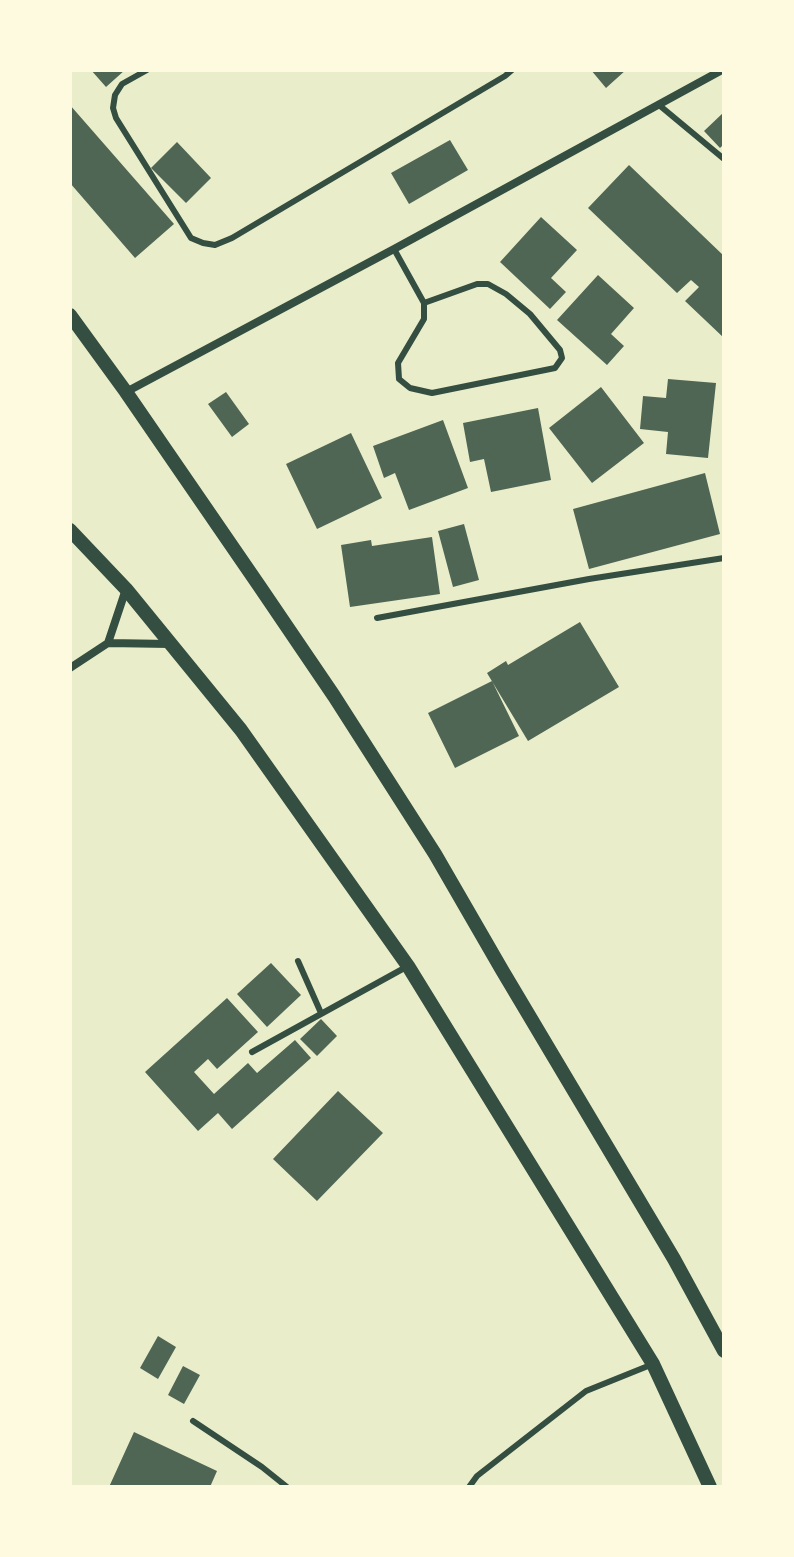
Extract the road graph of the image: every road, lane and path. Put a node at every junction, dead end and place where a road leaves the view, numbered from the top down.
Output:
1 (147, 70) edge
2 (512, 70) edge
3 (722, 70) edge
4 (659, 105) junction
5 (724, 159) edge
6 (394, 249) junction
7 (424, 303) junction
8 (70, 315) edge
9 (126, 392) junction
10 (70, 530) edge
11 (724, 558) edge
12 (126, 589) junction
13 (377, 618) dead end
14 (108, 643) junction
15 (172, 644) junction
16 (70, 668) edge
17 (298, 961) dead end
18 (408, 966) junction
19 (321, 1013) junction
20 (252, 1052) dead end
21 (724, 1351) edge
22 (653, 1364) junction
23 (193, 1421) dead end
24 (287, 1487) edge
25 (469, 1487) edge
26 (710, 1487) edge

1 - 2 lane
3 - 4 street
4 - 5 lane
4 - 6 street
6 - 7 lane
6 - 9 street
7 - 7 lane
8 - 9 street
9 - 21 street
10 - 12 street
11 - 13 lane
12 - 14 street
12 - 15 street
14 - 15 street
14 - 16 street
15 - 18 street
17 - 19 lane
18 - 19 lane
18 - 22 street
19 - 20 lane
22 - 25 lane
22 - 26 street
23 - 24 lane

